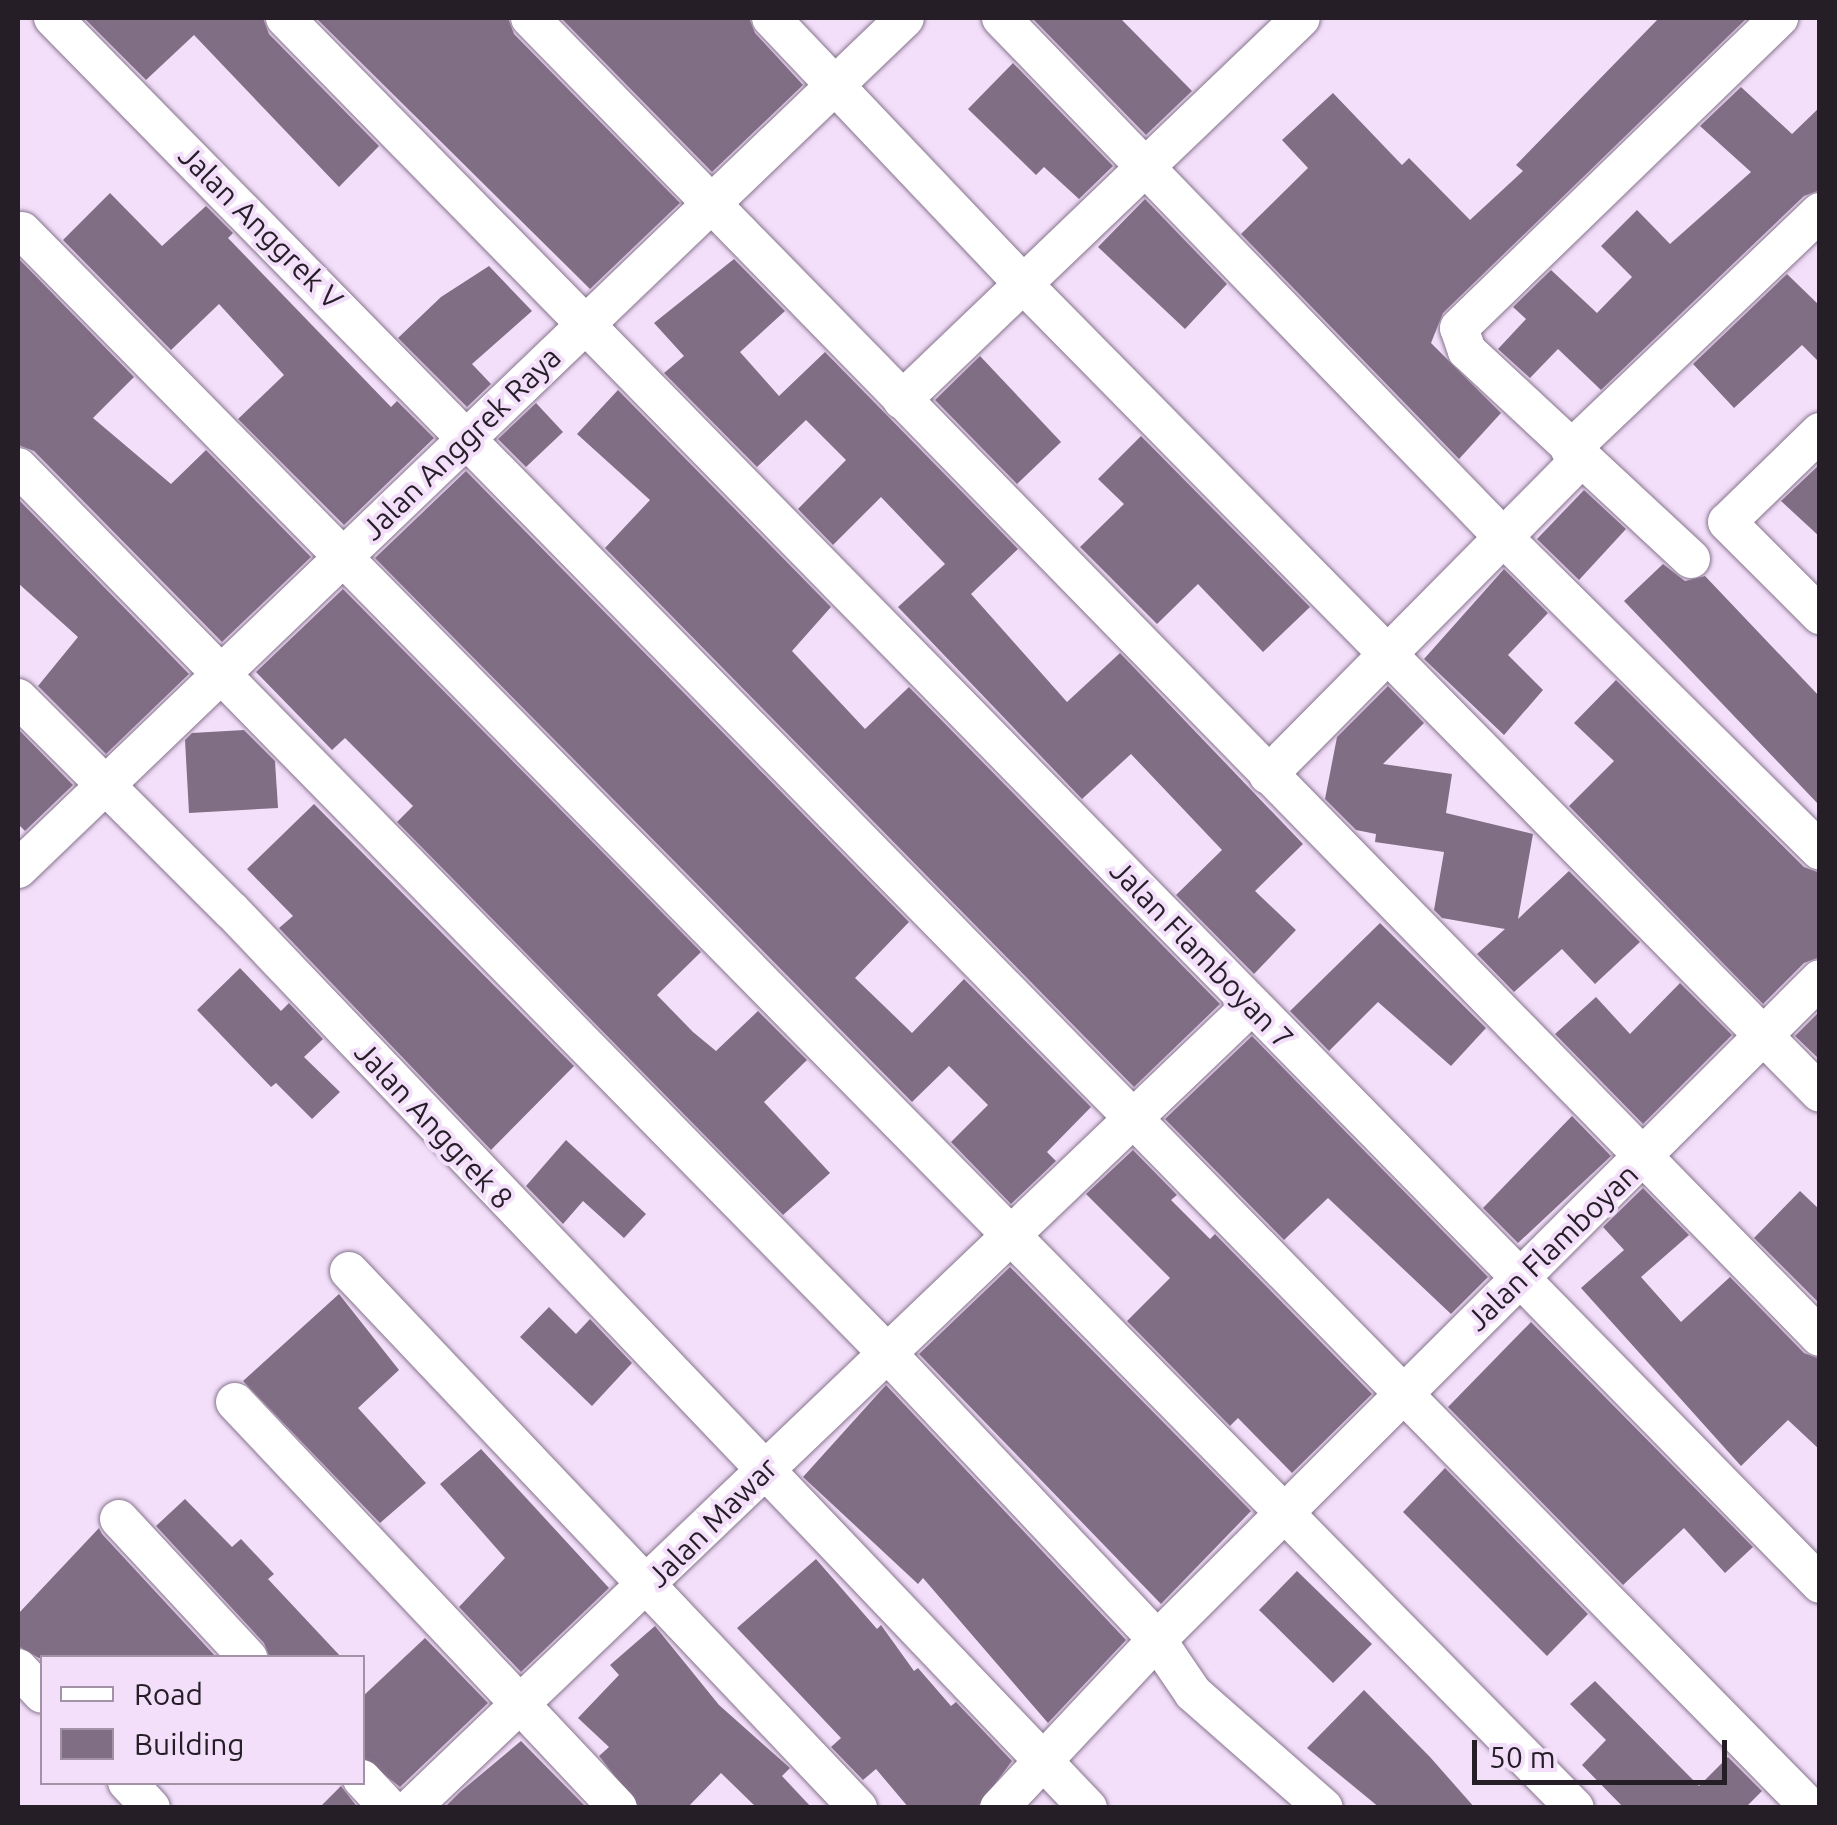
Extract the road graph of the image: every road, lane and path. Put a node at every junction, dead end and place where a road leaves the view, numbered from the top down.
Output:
1 (53, 18) edge
2 (285, 18) edge
3 (530, 18) edge
4 (772, 18) edge
5 (904, 18) edge
6 (1002, 18) edge
7 (1301, 18) edge
8 (1779, 18) edge
9 (837, 83) junction
10 (1148, 167) junction
11 (713, 203) junction
12 (1820, 212) edge
13 (22, 230) dead end
14 (1026, 286) junction
15 (586, 323) junction
16 (902, 400) junction
17 (1820, 432) edge
18 (469, 438) junction
19 (1576, 454) junction
20 (18, 467) edge
21 (1503, 537) junction
22 (342, 556) junction
23 (1691, 559) dead end
24 (1820, 615) edge
25 (1387, 656) junction
26 (224, 671) junction
27 (18, 698) edge
28 (1268, 775) junction
29 (104, 781) junction
30 (1820, 851) edge
31 (18, 869) edge
32 (1820, 979) edge
33 (1252, 1005) junction
34 (1763, 1036) junction
35 (1820, 1093) edge
36 (1135, 1120) junction
37 (1644, 1159) junction
38 (1012, 1236) junction
39 (350, 1271) dead end
40 (1518, 1279) junction
41 (1820, 1337) edge
42 (887, 1353) junction
43 (1402, 1394) junction
44 (235, 1402) dead end
45 (765, 1469) junction
46 (1282, 1513) junction
47 (119, 1520) dead end
48 (1820, 1584) edge
49 (648, 1586) junction
50 (1156, 1640) junction
51 (245, 1655) edge
52 (18, 1668) edge
53 (40, 1692) edge
54 (520, 1704) junction
55 (1046, 1764) junction
56 (365, 1782) edge
57 (130, 1785) edge
58 (151, 1808) edge
59 (389, 1808) edge
60 (410, 1808) edge
61 (618, 1808) edge
62 (858, 1808) edge
63 (1000, 1808) edge
64 (1088, 1808) edge
65 (1324, 1808) edge
66 (1575, 1808) edge
67 (1810, 1808) edge

1 - 18 street, Jalan Anggrek V
2 - 15 street, Jalan Flamboyan 7
3 - 11 street
4 - 9 street
5 - 9 street, Jalan Anggrek Raya
6 - 10 street
7 - 10 street
8 - 19 street
9 - 11 street, Jalan Anggrek Raya
9 - 14 street
10 - 14 street
10 - 21 street
11 - 15 street, Jalan Anggrek Raya
11 - 16 street
12 - 19 street
13 - 22 street
14 - 16 street
14 - 25 street
15 - 18 street, Jalan Anggrek Raya
15 - 33 street, Jalan Flamboyan 7
16 - 28 street
17 - 24 street
18 - 22 street, Jalan Anggrek Raya
18 - 36 street, Jalan Anggrek V
19 - 21 street
19 - 23 street
20 - 26 street
21 - 25 street
21 - 30 street
22 - 26 street, Jalan Anggrek Raya
22 - 38 street
25 - 28 street
25 - 34 street
26 - 29 street, Jalan Anggrek Raya
26 - 42 street
27 - 29 street, Jalan Anggrek 8
28 - 37 street
29 - 31 street, Jalan Anggrek Raya
29 - 45 street, Jalan Anggrek 8
32 - 34 street, Jalan Flamboyan
33 - 36 street, Jalan Mawar
33 - 40 street, Jalan Flamboyan 7
34 - 35 street
34 - 37 street, Jalan Flamboyan
36 - 38 street, Jalan Mawar
36 - 43 street, Jalan Anggrek V
37 - 40 street, Jalan Flamboyan
37 - 41 street
38 - 42 street, Jalan Mawar
38 - 46 street
39 - 49 street
40 - 43 street, Jalan Flamboyan
40 - 48 street, Jalan Flamboyan 7
42 - 45 street, Jalan Mawar
42 - 50 street
43 - 46 street, Jalan Flamboyan
43 - 67 street, Jalan Anggrek V
44 - 54 street
45 - 49 street, Jalan Mawar
45 - 55 street, Jalan Anggrek 8
46 - 50 street, Jalan Flamboyan
46 - 66 street
47 - 51 street
49 - 54 street, Jalan Mawar
49 - 62 street
50 - 55 street, Jalan Flamboyan
50 - 65 street
52 - 53 street
54 - 60 street, Jalan Mawar
54 - 61 street
55 - 63 street, Jalan Flamboyan
55 - 64 street, Jalan Anggrek 8
56 - 59 street
57 - 58 street

